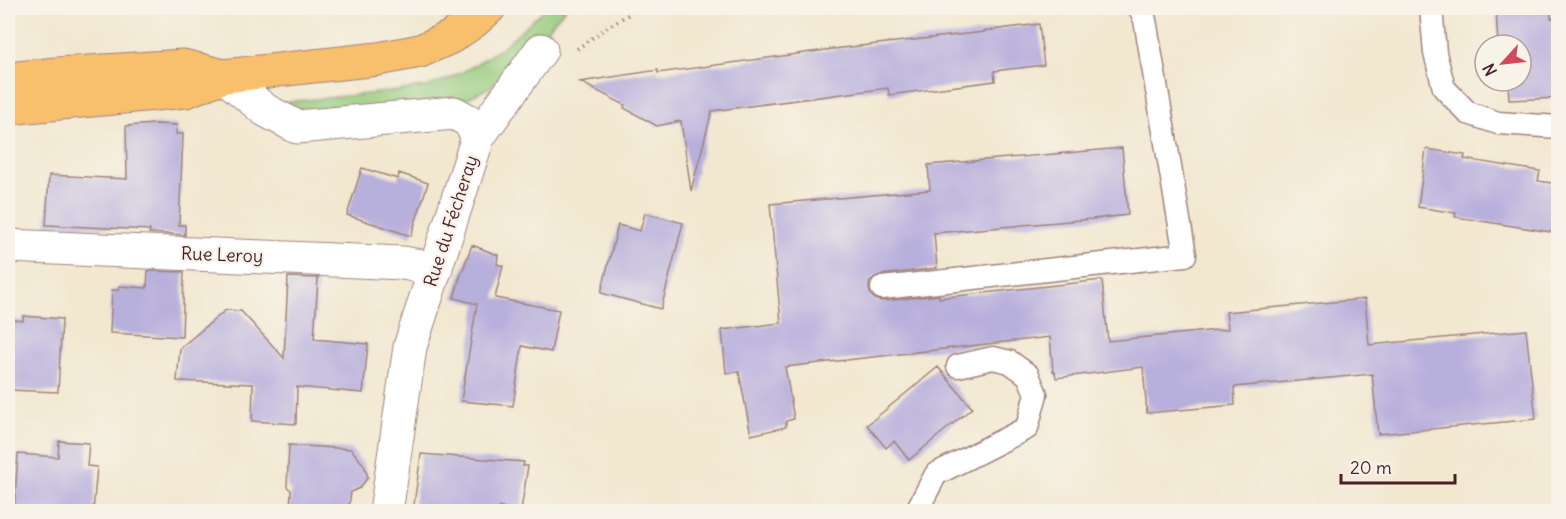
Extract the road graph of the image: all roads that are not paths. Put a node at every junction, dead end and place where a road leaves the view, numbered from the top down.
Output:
1 (489, 8) edge
2 (1140, 8) edge
3 (1431, 8) edge
4 (541, 50) road end
5 (224, 76) junction
6 (8, 79) edge
7 (8, 108) edge
8 (1558, 127) edge
9 (478, 137) junction
10 (8, 246) edge
11 (436, 269) junction
12 (882, 288) dead end
13 (958, 366) dead end
14 (386, 512) edge
15 (916, 512) edge

1 - 5 main road
2 - 12 lane
3 - 8 lane
4 - 9 street
5 - 6 main road
5 - 7 main road
5 - 9 street, Rue du Fécheray
9 - 11 street, Rue du Fécheray
10 - 11 street, Rue Leroy
11 - 14 street, Rue du Fécheray
13 - 15 lane

